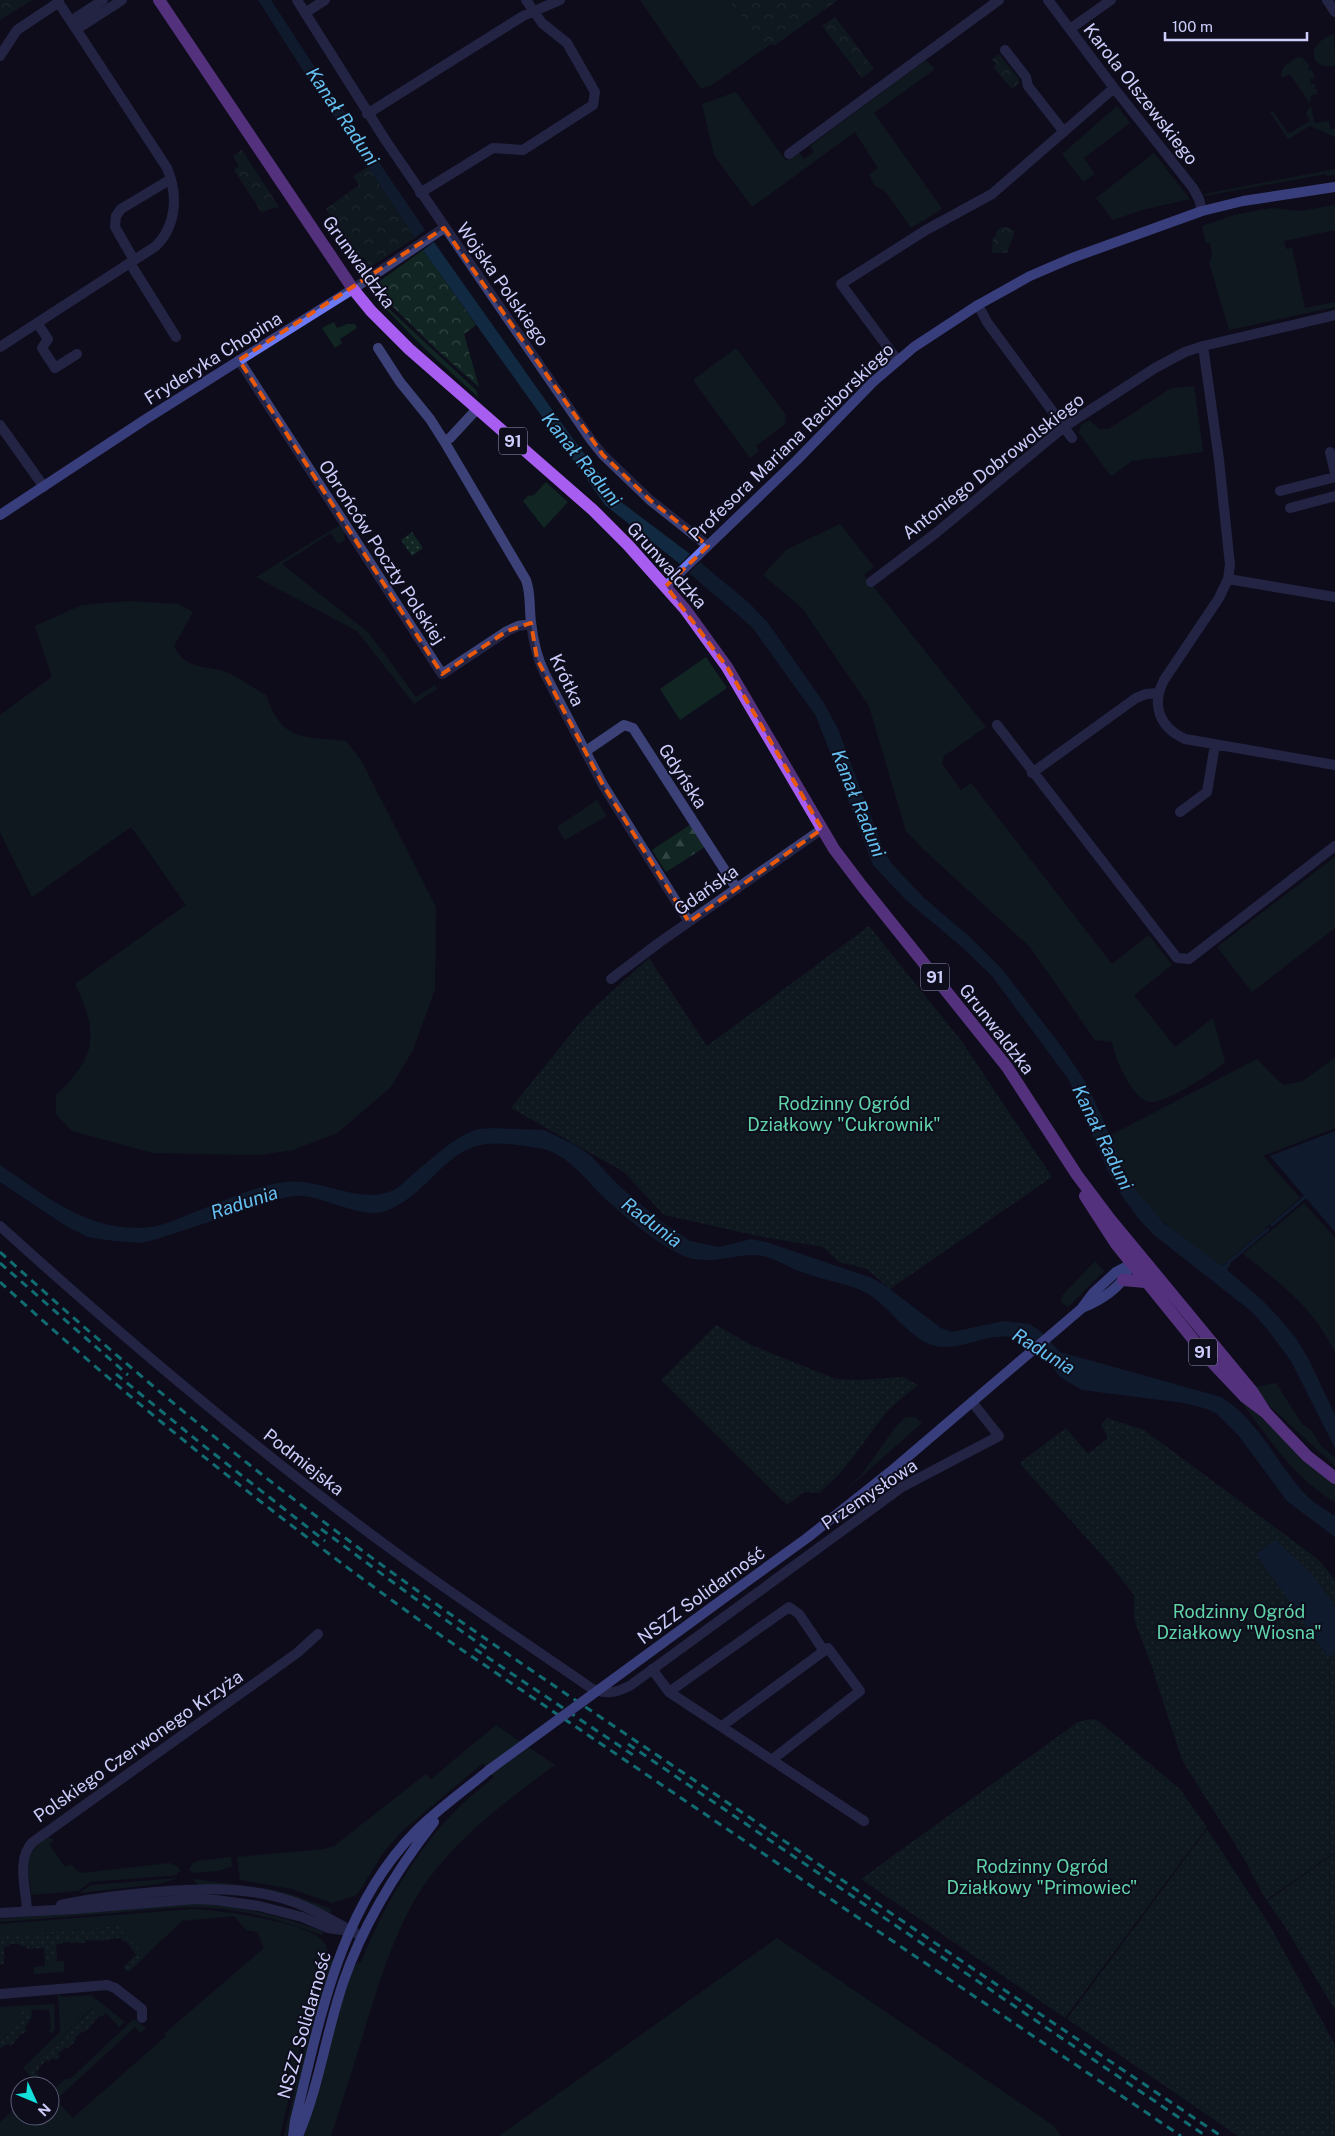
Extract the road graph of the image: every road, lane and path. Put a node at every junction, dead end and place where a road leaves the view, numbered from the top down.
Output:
1 (103, 0) edge
2 (122, 0) edge
3 (159, 0) edge
4 (297, 0) edge
5 (325, 0) edge
6 (526, 0) edge
7 (560, 0) edge
8 (999, 0) edge
9 (1048, 0) edge
10 (1111, 0) edge
11 (58, 1) edge
12 (534, 12) junction
13 (305, 13) junction
14 (74, 25) junction
15 (1070, 29) junction
16 (1006, 50) dead end
17 (0, 56) edge
18 (1114, 88) junction
19 (367, 114) junction
20 (1064, 132) junction
21 (788, 154) dead end
22 (171, 179) junction
23 (1335, 187) edge
24 (420, 192) junction
25 (1202, 211) junction
26 (444, 228) junction
27 (132, 262) junction
28 (353, 289) junction
29 (978, 305) junction
30 (1335, 315) edge
31 (38, 323) junction
32 (176, 337) dead end
33 (1203, 346) junction
34 (0, 347) edge
35 (378, 348) dead end
36 (78, 354) dead end
37 (239, 360) junction
38 (898, 360) junction
39 (476, 410) junction
40 (0, 425) edge
41 (1064, 427) junction
42 (1072, 438) dead end
43 (444, 441) junction
44 (1330, 452) dead end
45 (1335, 475) edge
46 (44, 487) junction
47 (1280, 491) dead end
48 (1335, 496) edge
49 (1290, 508) dead end
50 (0, 515) edge
51 (708, 546) junction
52 (1228, 579) junction
53 (870, 582) dead end
54 (666, 586) junction
55 (1335, 597) edge
56 (531, 624) junction
57 (1158, 693) junction
58 (997, 725) dead end
59 (1215, 745) junction
60 (586, 751) junction
61 (1335, 765) edge
62 (1032, 773) junction
63 (1180, 812) dead end
64 (822, 829) junction
65 (1335, 846) edge
66 (737, 889) junction
67 (689, 922) junction
68 (611, 979) dead end
69 (0, 1226) edge
70 (1137, 1261) junction
71 (1123, 1280) junction
72 (1146, 1283) junction
73 (1081, 1308) junction
74 (972, 1402) junction
75 (1266, 1413) junction
76 (1335, 1478) edge
77 (318, 1634) dead end
78 (824, 1651) junction
79 (652, 1669) junction
80 (669, 1692) junction
81 (610, 1693) joint
82 (722, 1726) junction
83 (773, 1759) junction
84 (445, 1807) junction
85 (864, 1821) dead end
86 (31, 1910) junction
87 (0, 1912) edge
88 (350, 1931) junction
89 (362, 1936) junction
90 (0, 1994) edge
91 (142, 2018) dead end
92 (293, 2136) edge
93 (298, 2136) edge

1 - 14 street
2 - 14 street
3 - 28 main road, Grunwaldzka / 91
4 - 13 street, Wojska Polskiego
5 - 13 street
6 - 12 street
7 - 12 street
8 - 21 street
9 - 15 street, Karola Olszewskiego
10 - 15 street
11 - 14 street
11 - 17 street
12 - 19 street
12 - 24 street
13 - 19 street, Wojska Polskiego
14 - 22 street
15 - 18 street, Karola Olszewskiego
16 - 20 street
18 - 20 street
18 - 25 street, Karola Olszewskiego
19 - 24 street, Wojska Polskiego
20 - 38 street
22 - 27 street
22 - 27 street
23 - 25 main road, Profesora Mariana Raciborskiego
24 - 26 street, Wojska Polskiego
25 - 29 main road, Profesora Mariana Raciborskiego
26 - 28 street, Fryderyka Chopina
26 - 51 street, Wojska Polskiego
27 - 31 street
27 - 32 street
28 - 37 main road, Fryderyka Chopina
28 - 39 main road, Grunwaldzka / 91
29 - 38 main road, Profesora Mariana Raciborskiego
29 - 41 street
30 - 33 street, Antoniego Dobrowolskiego
31 - 34 street
31 - 36 street
33 - 41 street, Antoniego Dobrowolskiego
33 - 52 street
35 - 43 street, Krótka
37 - 46 main road, Fryderyka Chopina
37 - 56 street, Obrońców Poczty Polskiej
38 - 51 main road, Profesora Mariana Raciborskiego
39 - 43 street
39 - 54 main road, Grunwaldzka / 91
40 - 46 street
41 - 42 street
41 - 53 street, Antoniego Dobrowolskiego
43 - 56 street, Krótka
44 - 45 street
45 - 47 street
46 - 50 main road, Fryderyka Chopina
48 - 49 street
51 - 54 main road, Profesora Mariana Raciborskiego
52 - 55 street
52 - 57 street
54 - 64 main road, Grunwaldzka / 91
56 - 60 street, Krótka
57 - 59 street
57 - 62 street
58 - 62 street
59 - 61 street
59 - 63 street
60 - 66 street, Gdyńska
60 - 67 street, Krótka
62 - 65 street
64 - 66 street, Gdańska
64 - 70 main road, Grunwaldzka / 91
66 - 67 street, Gdańska
67 - 68 street, Gdańska
69 - 81 street, Podmiejska
70 - 71 main road
70 - 72 main road, Grunwaldzka / 91
70 - 73 main road
70 - 75 main road, Grunwaldzka / 91
71 - 72 main road
71 - 73 main road
72 - 75 main road, Grunwaldzka / 91
73 - 74 main road
74 - 79 street, Przemysłowa
74 - 84 main road, NSZZ Solidarność, bridge
75 - 76 main road, Grunwaldzka / 91
77 - 86 street, Polskiego Czerwonego Krzyża
78 - 80 street
78 - 82 street
78 - 83 street
79 - 80 street
79 - 81 street, Przemysłowa
80 - 82 street
82 - 83 street
83 - 85 street
84 - 88 main road, NSZZ Solidarność
84 - 89 main road, NSZZ Solidarność
86 - 87 street
86 - 88 street
88 - 89 street
88 - 92 main road, NSZZ Solidarność
89 - 93 main road, NSZZ Solidarność
90 - 91 street

